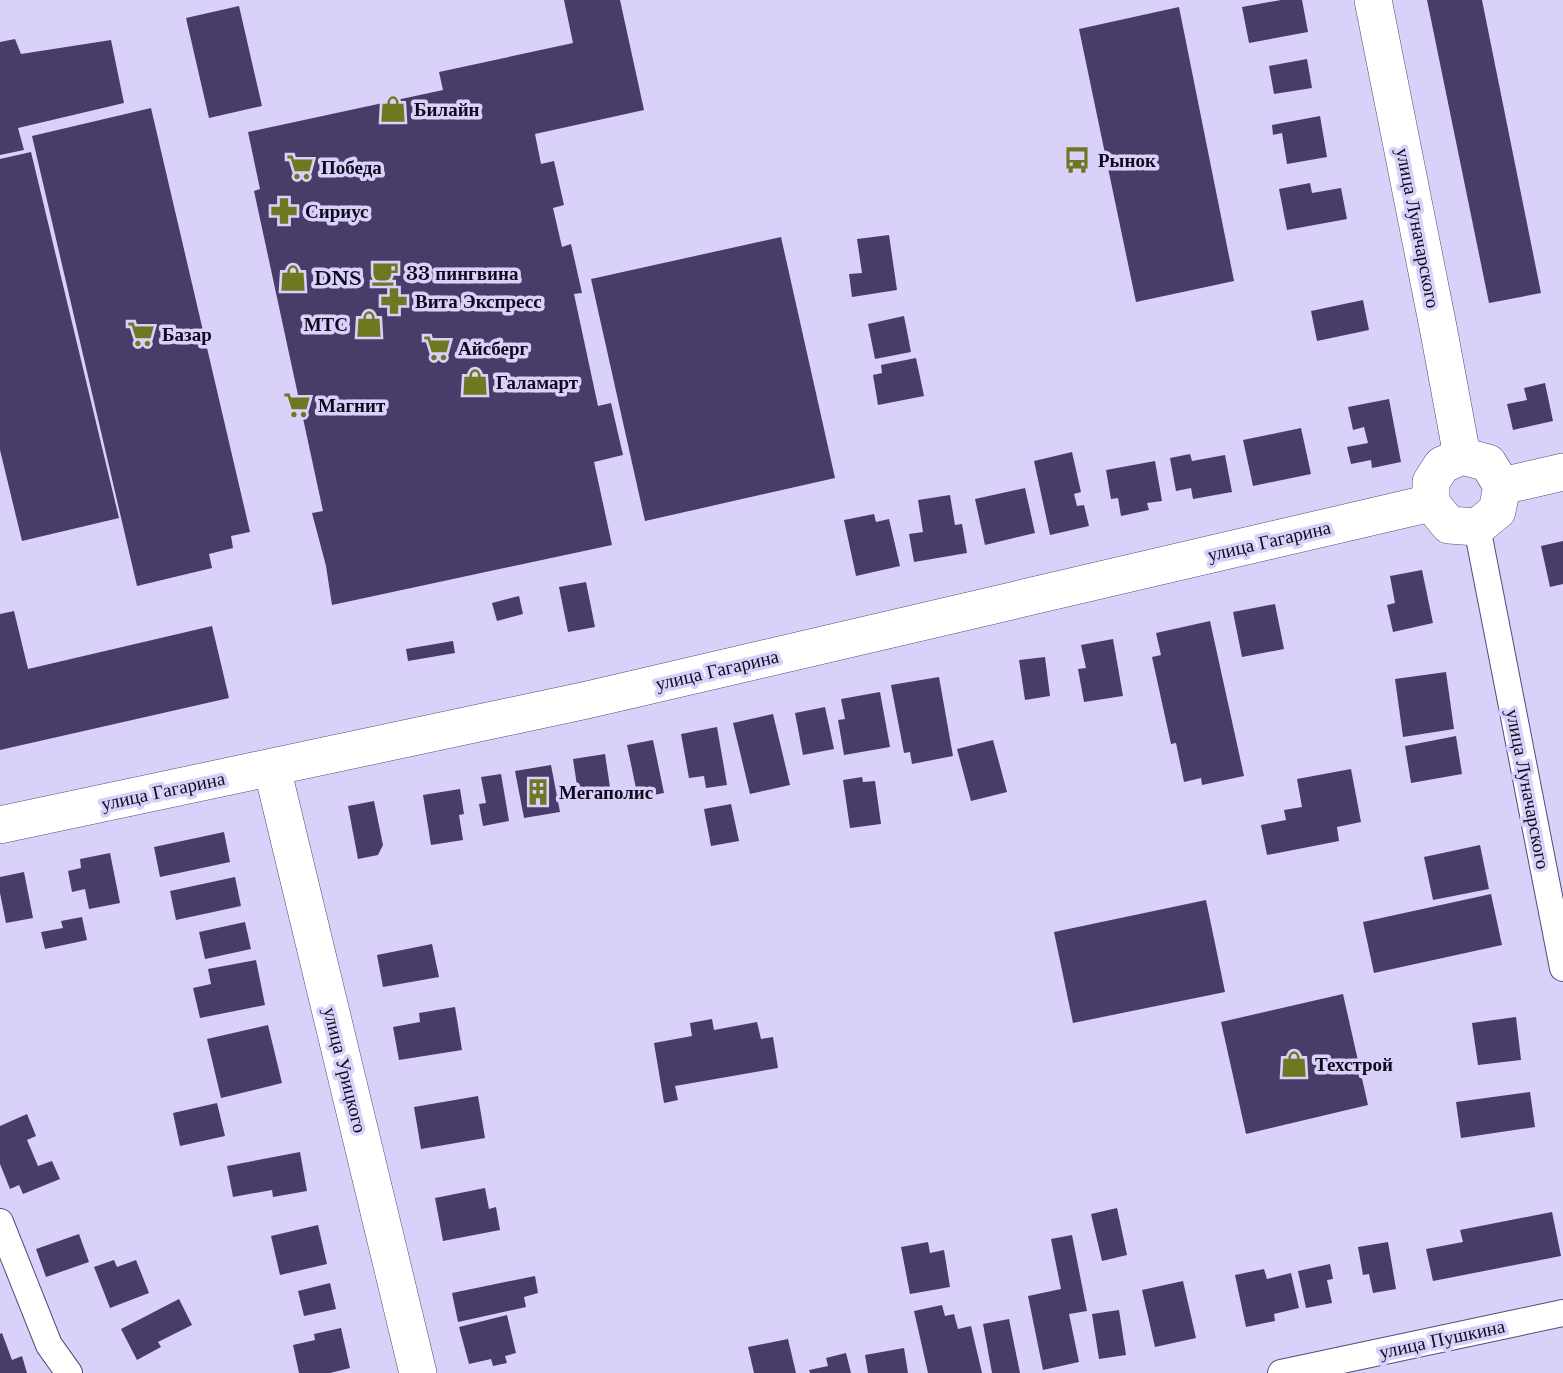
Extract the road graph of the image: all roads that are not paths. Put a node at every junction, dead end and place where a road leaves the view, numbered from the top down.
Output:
1 (1373, 0) edge
2 (1462, 456) junction
3 (1563, 472) edge
4 (1502, 486) junction
5 (1431, 503) junction
6 (1477, 527) junction
7 (272, 768) junction
8 (0, 825) edge
9 (1563, 968) edge
10 (0, 1222) edge
11 (1563, 1313) edge
12 (69, 1373) edge
13 (418, 1373) edge
14 (1281, 1373) edge

1 - 2 street, улица Луначарского
2 - 4 street
2 - 5 street
3 - 4 street
4 - 6 street
5 - 6 street
5 - 7 street, улица Гагарина
6 - 9 street, улица Луначарского
7 - 8 street, улица Гагарина
7 - 13 street, улица Урицкого
10 - 12 street
11 - 14 street, улица Пушкина

